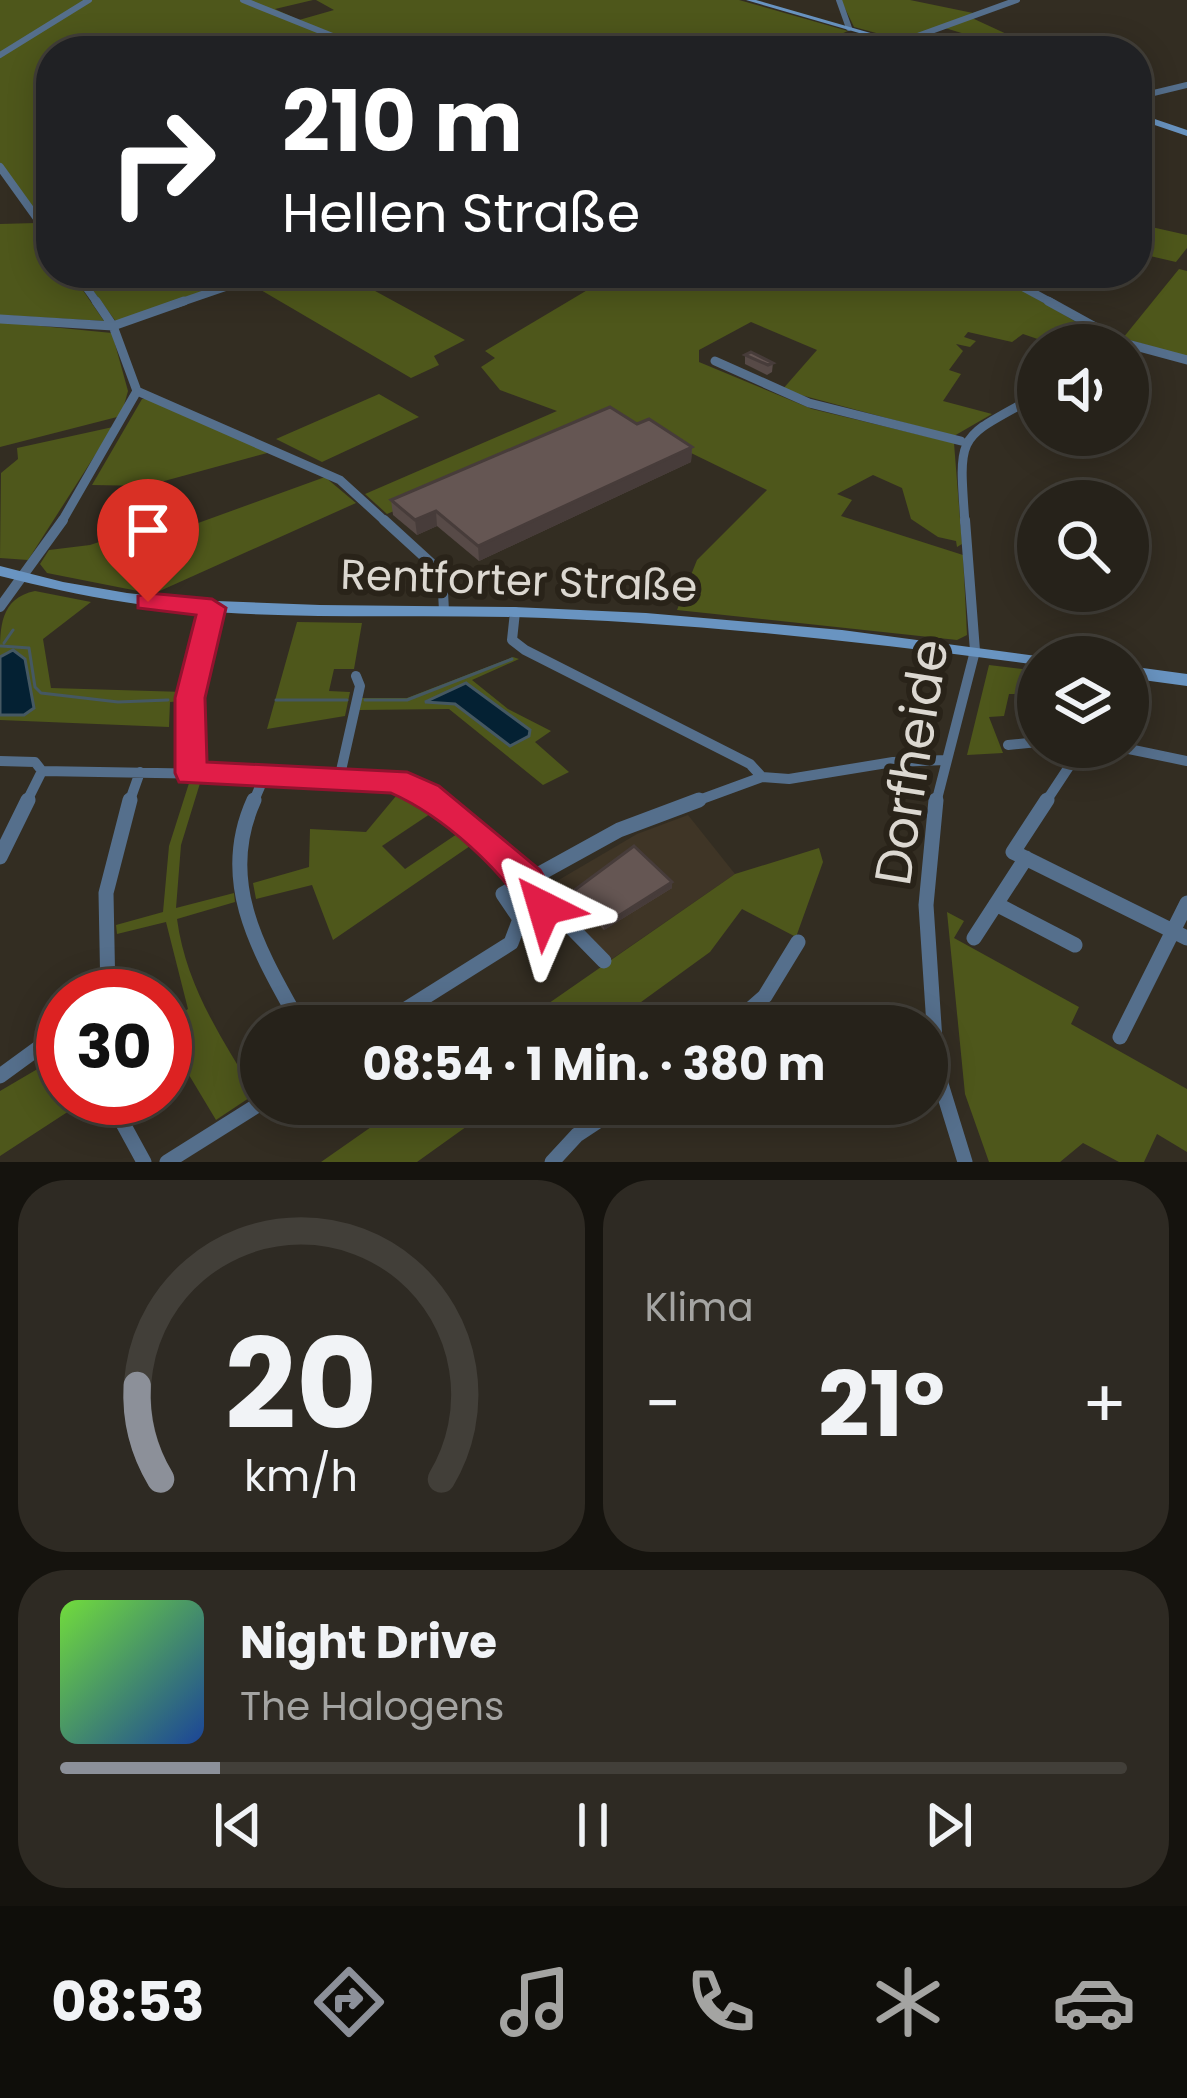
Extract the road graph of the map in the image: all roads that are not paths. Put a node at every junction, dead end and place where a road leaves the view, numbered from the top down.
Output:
1 (89, 0) edge
2 (243, 0) edge
3 (749, 0) edge
4 (839, 0) edge
5 (1017, 0) edge
6 (849, 28) junction
7 (333, 36) edge
8 (876, 36) edge
9 (918, 36) edge
10 (0, 55) edge
11 (1187, 85) edge
12 (1152, 94) edge
13 (1152, 121) edge
14 (1187, 133) edge
15 (0, 167) edge
16 (36, 217) edge
17 (86, 288) edge
18 (223, 288) edge
19 (1024, 288) edge
20 (0, 319) edge
21 (1088, 324) edge
22 (113, 326) junction
23 (1149, 350) edge
24 (1187, 360) edge
25 (715, 361) dead end
26 (137, 391) junction
27 (1017, 408) edge
28 (961, 441) junction
29 (0, 571) edge
30 (24, 578) junction
31 (0, 607) edge
32 (212, 608) junction
33 (444, 611) junction
34 (514, 613) junction
35 (975, 651) junction
36 (1017, 657) edge
37 (1149, 675) edge
38 (356, 676) dead end
39 (1187, 680) edge
40 (1017, 744) edge
41 (1008, 745) dead end
42 (1149, 753) edge
43 (946, 760) junction
44 (0, 761) edge
45 (1187, 761) edge
46 (1068, 768) edge
47 (42, 771) junction
48 (140, 772) junction
49 (191, 773) junction
50 (265, 775) junction
51 (340, 775) junction
52 (762, 777) junction
53 (0, 856) edge
54 (1026, 858) junction
55 (525, 881) junction
56 (1187, 903) edge
57 (996, 904) junction
58 (543, 911) junction
59 (521, 928) junction
60 (1180, 935) edge
61 (974, 938) dead end
62 (798, 942) dead end
63 (1075, 945) dead end
64 (604, 961) dead end
65 (107, 969) edge
66 (290, 1005) edge
67 (412, 1005) edge
68 (755, 1005) edge
69 (1120, 1036) dead end
70 (36, 1050) edge
71 (0, 1076) edge
72 (240, 1116) edge
73 (124, 1125) edge
74 (592, 1125) edge
75 (144, 1162) edge
76 (167, 1162) edge
77 (552, 1162) edge
78 (964, 1162) edge

1 - 10 street
2 - 7 street
3 - 6 main road
4 - 6 street
5 - 9 street
6 - 8 main road
11 - 12 street
13 - 14 main road
15 - 16 street
17 - 22 street
18 - 22 street
19 - 21 street
20 - 22 street
22 - 26 street
23 - 24 street
25 - 28 street
26 - 30 street
26 - 33 street
27 - 28 street
28 - 35 street, Dorfheide
29 - 30 main road, Rentforter Straße
30 - 31 street
30 - 32 main road, Rentforter Straße
32 - 33 main road, Rentforter Straße
32 - 49 street
33 - 34 main road, Rentforter Straße
34 - 35 main road, Rentforter Straße
34 - 52 street
35 - 36 main road, Rentforter Straße
35 - 43 street, Dorfheide
37 - 39 main road
38 - 51 street
40 - 41 street
42 - 45 street
43 - 52 street
43 - 78 street, Dorfheide
44 - 47 street
46 - 54 street
47 - 48 street
47 - 53 street
48 - 49 street
48 - 65 street
49 - 50 street
50 - 51 street
50 - 66 street
51 - 55 street
52 - 55 street
54 - 57 street
54 - 60 street
55 - 58 street
55 - 59 street
56 - 60 street
57 - 61 street
57 - 63 street
58 - 59 street
58 - 64 street
59 - 67 street
60 - 69 street
62 - 68 street
70 - 71 street
72 - 76 street
73 - 75 street
74 - 77 street

